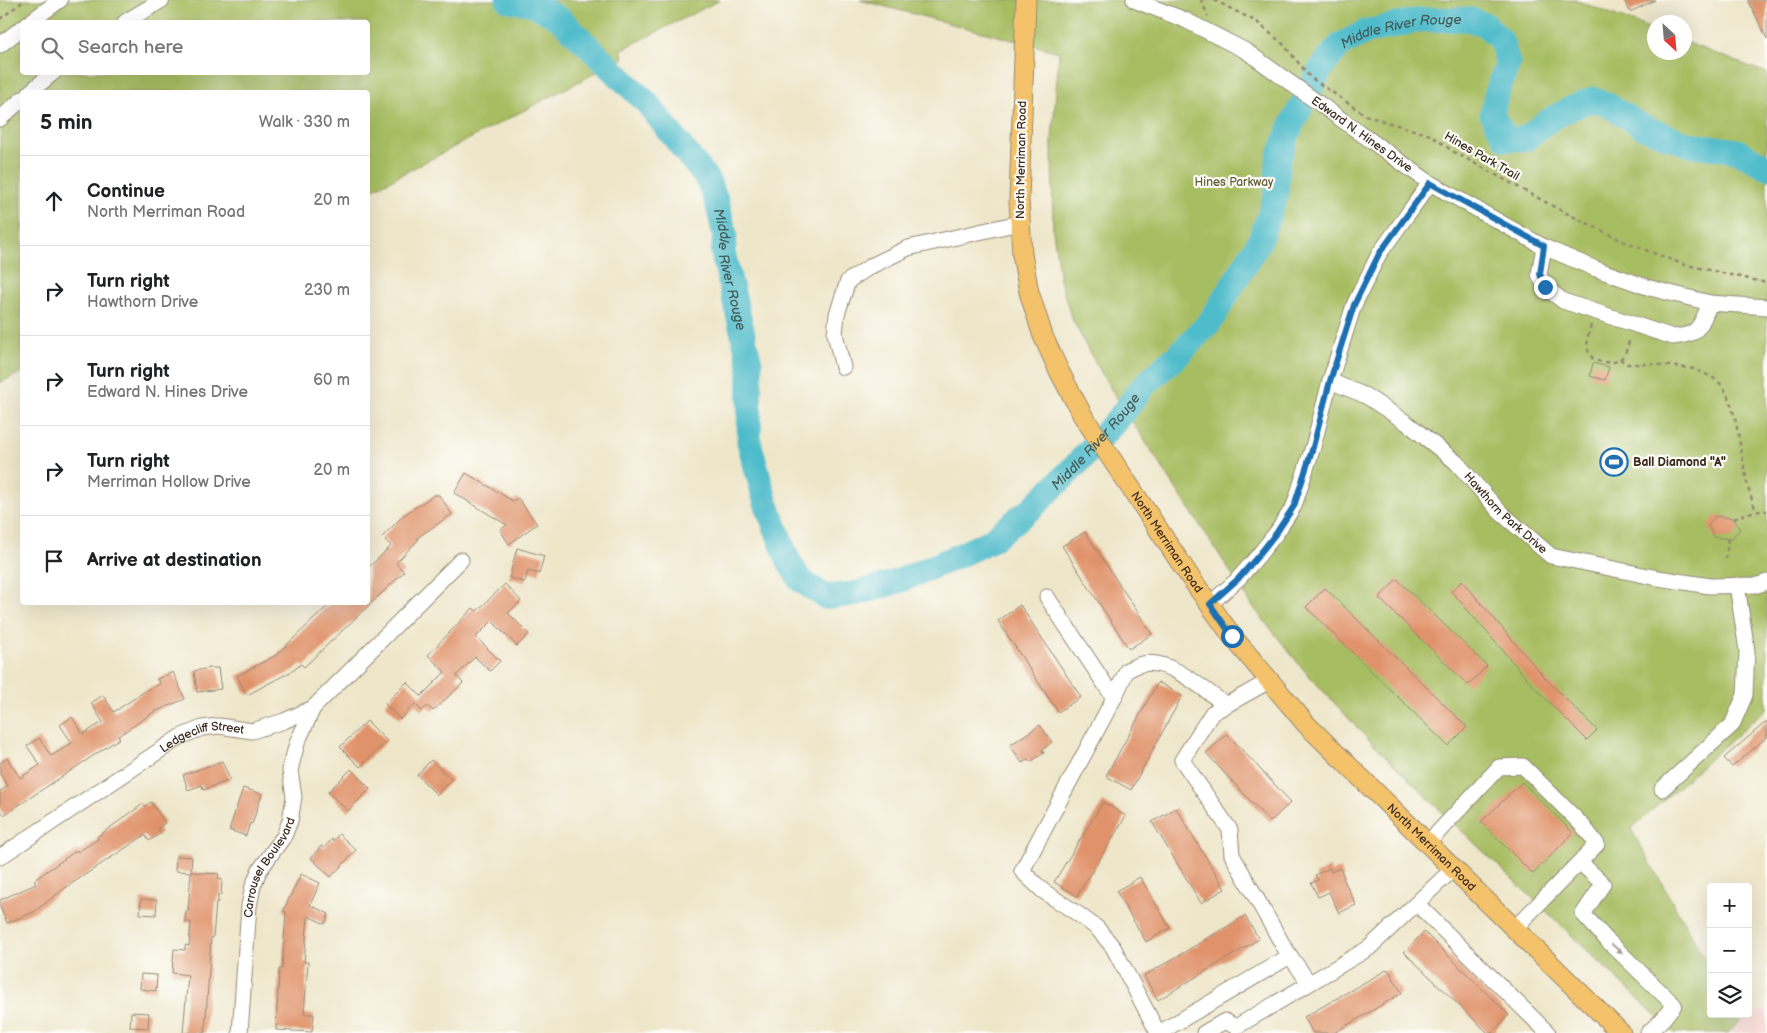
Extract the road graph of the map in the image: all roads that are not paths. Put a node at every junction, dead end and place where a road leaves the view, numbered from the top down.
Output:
1 (60, 0) edge
2 (162, 0) edge
3 (1134, 0) edge
4 (1026, 2) edge
5 (139, 5) edge
6 (33, 20) edge
7 (127, 20) edge
8 (20, 30) edge
9 (0, 45) edge
10 (50, 75) edge
11 (32, 90) edge
12 (20, 101) edge
13 (0, 119) edge
14 (1430, 183) junction
15 (1019, 223) junction
16 (1544, 246) junction
17 (1710, 303) junction
18 (1767, 307) edge
19 (843, 367) dead end
20 (1330, 381) junction
21 (461, 560) dead end
22 (1767, 582) edge
23 (1737, 586) junction
24 (1047, 598) dead end
25 (1210, 604) junction
26 (1269, 681) junction
27 (1114, 698) junction
28 (1226, 705) junction
29 (313, 708) junction
30 (1662, 789) dead end
31 (1427, 844) junction
32 (0, 857) edge
33 (1580, 862) junction
34 (1453, 870) junction
35 (1417, 904) junction
36 (1514, 929) junction
37 (1290, 956) junction
38 (1309, 983) junction
39 (240, 1033) edge
40 (1158, 1033) edge
41 (1204, 1033) edge
42 (1548, 1033) edge
43 (1621, 1033) edge
44 (1648, 1033) edge

1 - 6 street
2 - 5 street
3 - 14 street, Edward N. Hines Drive
4 - 15 main road, North Merriman Road
5 - 7 street
8 - 9 street
10 - 11 street
12 - 13 street
14 - 16 street, Edward N. Hines Drive
14 - 20 street
15 - 19 street
15 - 25 main road, North Merriman Road
16 - 17 street, Edward N. Hines Drive
16 - 17 street
17 - 18 street, Edward N. Hines Drive
20 - 23 street, Hawthorn Park Drive
20 - 25 street
21 - 29 street, Ledgecliff Street
22 - 23 street, Hawthorn Park Drive
23 - 30 street
24 - 27 street
25 - 26 main road, North Merriman Road
26 - 28 street
26 - 31 main road, North Merriman Road
27 - 28 street
27 - 40 street
28 - 37 street
29 - 32 street, Ledgecliff Street
29 - 39 street, Carrousel Boulevard
31 - 33 street
31 - 34 main road, North Merriman Road
33 - 36 street
33 -> 44 street
34 - 35 street
34 - 36 main road, North Merriman Road
35 - 38 street
35 - 42 street
36 - 43 main road, North Merriman Road
37 - 38 street
37 - 40 street
38 - 41 street

